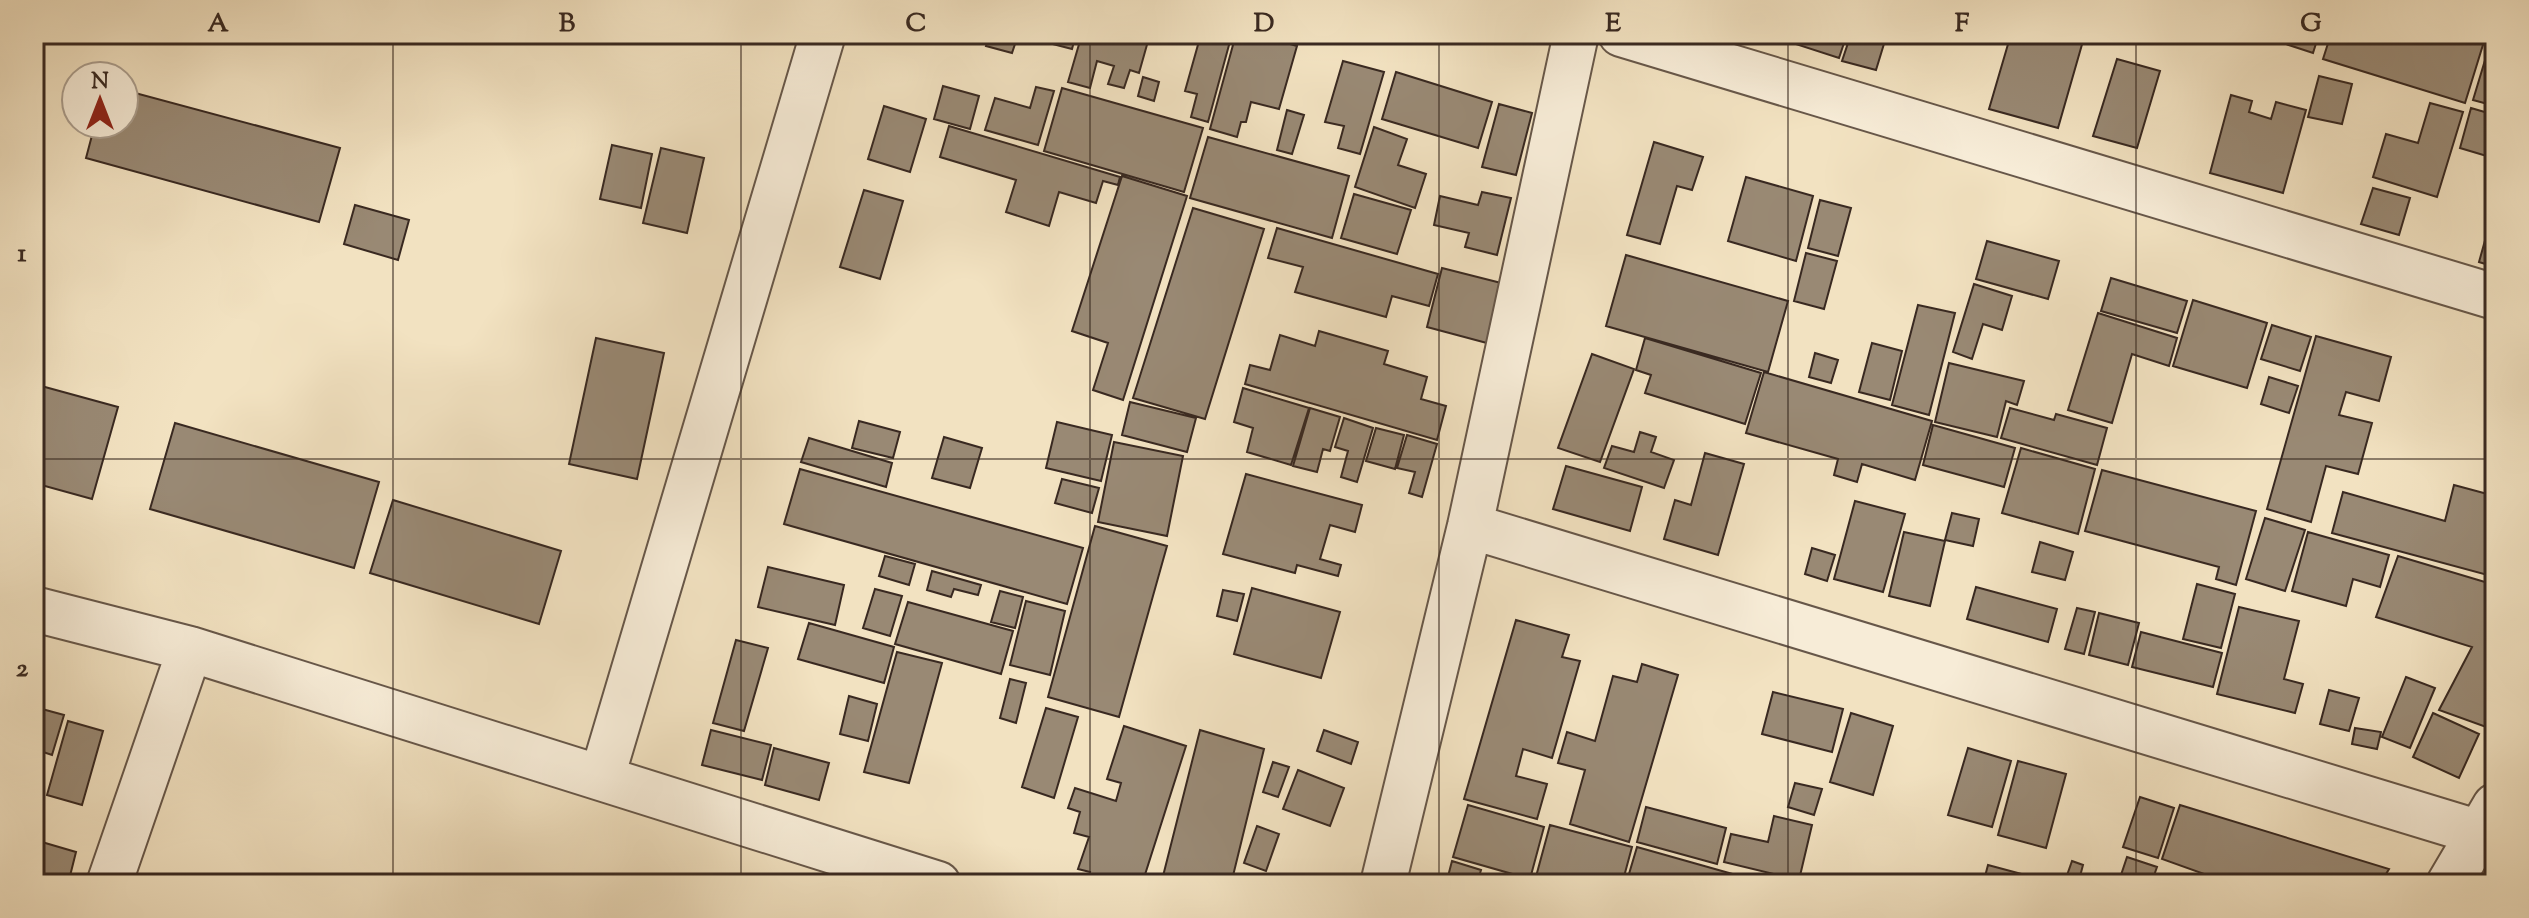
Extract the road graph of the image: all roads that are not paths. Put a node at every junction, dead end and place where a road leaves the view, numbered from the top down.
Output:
1 (823, 34) edge
2 (1576, 34) edge
3 (1621, 34) edge
4 (2495, 297) edge
5 (1470, 526) junction
6 (34, 609) edge
7 (190, 649) junction
8 (602, 777) junction
9 (2487, 820) edge
10 (109, 884) edge
11 (938, 884) edge
12 (1383, 884) edge
13 (2449, 884) edge

1 - 8 street
2 - 5 street
3 - 4 street
5 - 9 street
5 - 12 street
6 - 7 street
7 - 8 street
7 - 10 street
8 - 11 street
9 - 13 street

